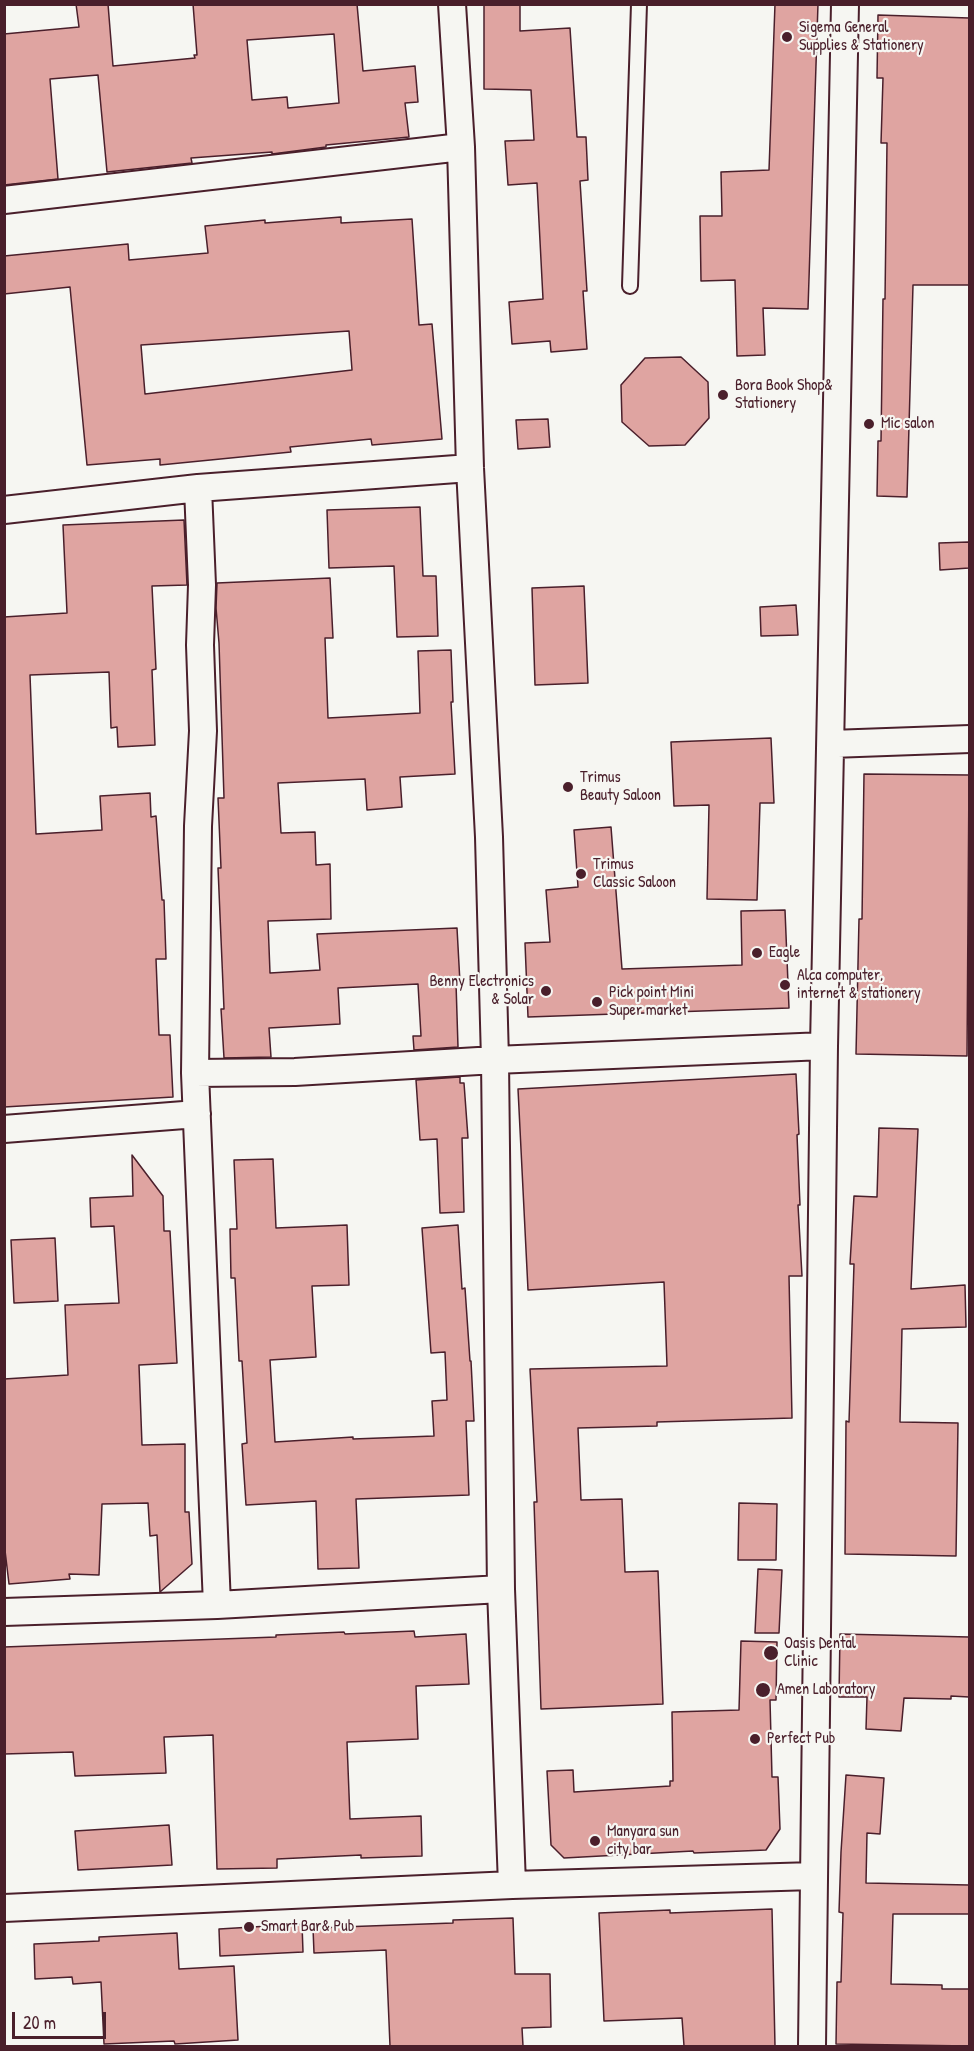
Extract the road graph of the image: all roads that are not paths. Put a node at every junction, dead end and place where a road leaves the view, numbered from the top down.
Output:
1 (452, 4) edge
2 (639, 4) edge
3 (845, 4) edge
4 (461, 147) junction
5 (4, 200) edge
6 (630, 286) dead end
7 (470, 468) junction
8 (198, 488) junction
9 (4, 510) edge
10 (969, 739) edge
11 (831, 744) junction
12 (824, 1046) junction
13 (495, 1060) junction
14 (195, 1073) junction
15 (197, 1114) junction
16 (4, 1129) edge
17 (501, 1589) junction
18 (217, 1605) junction
19 (4, 1612) edge
20 (814, 1876) junction
21 (512, 1885) junction
22 (4, 1908) edge
23 (812, 2046) edge

1 - 4 street
2 - 6 lane
3 - 11 street
4 - 5 street
4 - 7 street
7 - 8 street
7 - 13 street
8 - 9 street
8 - 14 street
10 - 11 street
11 - 12 street
12 - 13 street
12 - 20 street
13 - 14 street
13 - 17 street
14 - 15 street
15 - 16 street
15 - 18 street
17 - 18 street
17 - 21 street
18 - 19 street
20 - 21 street
20 - 23 street
21 - 22 street

